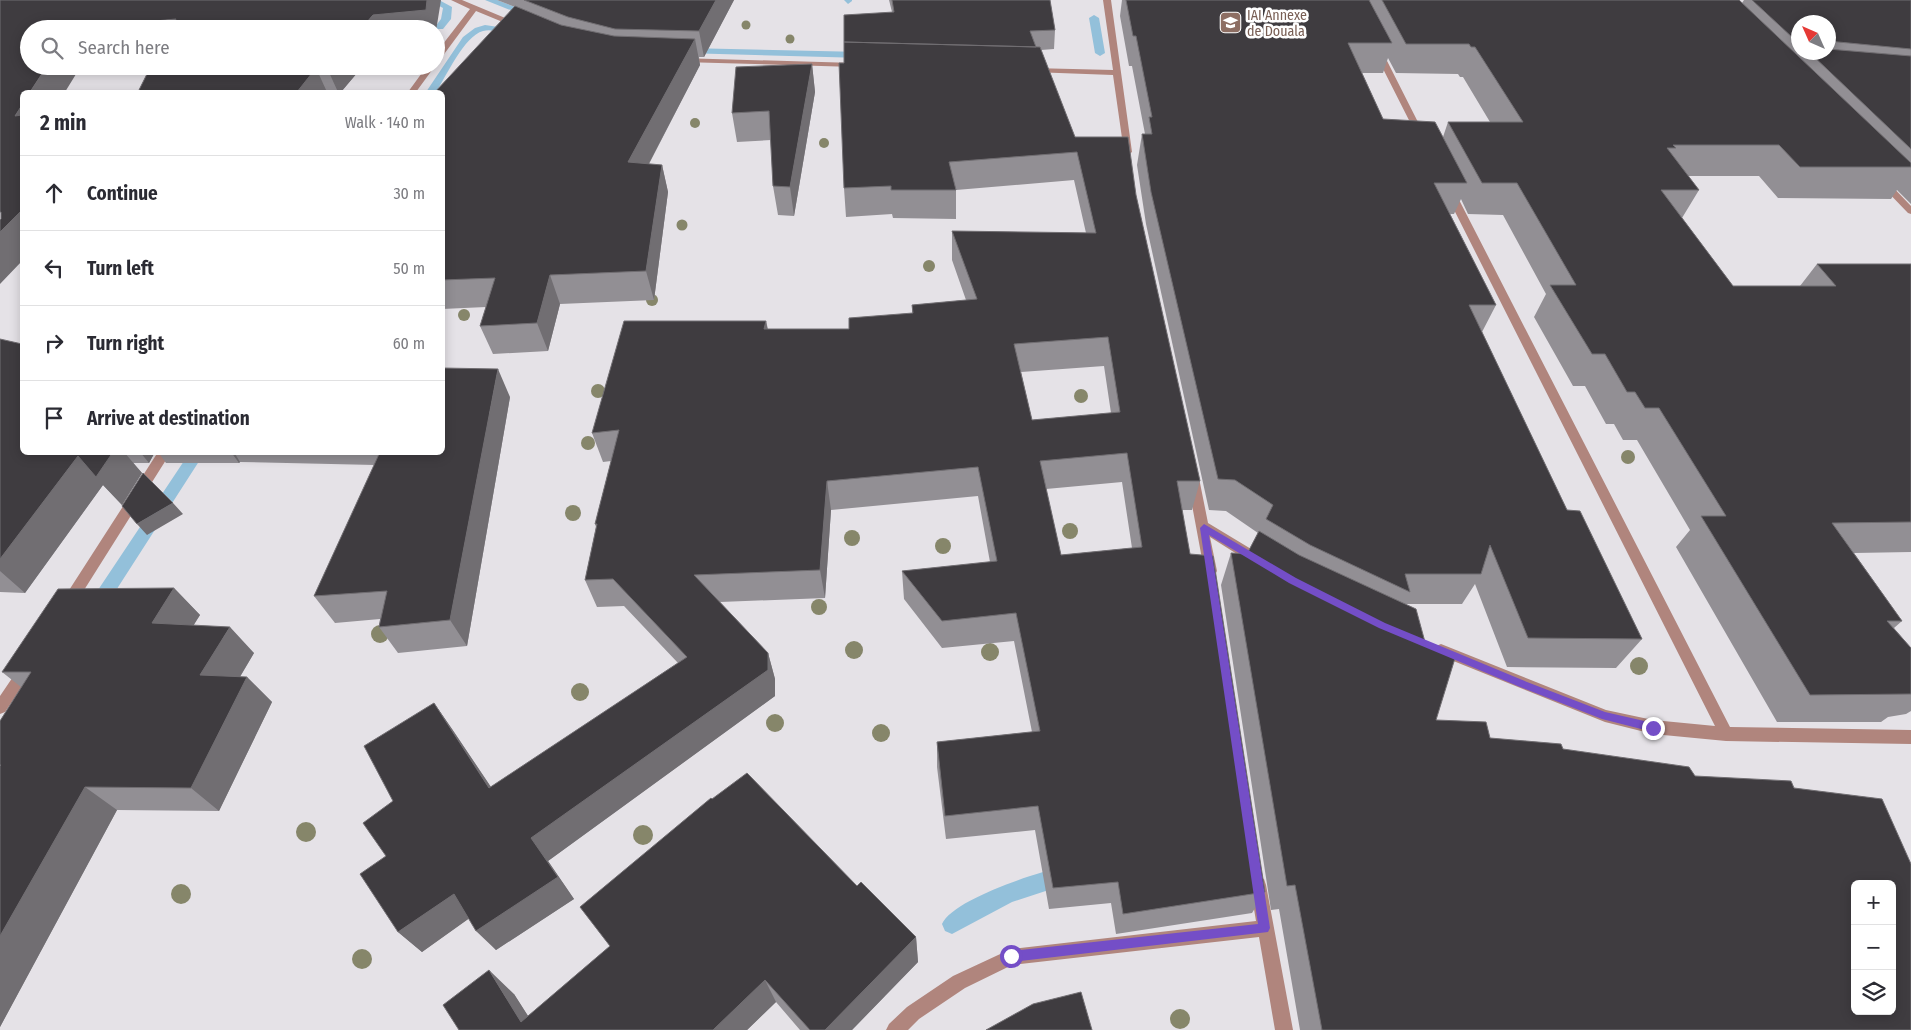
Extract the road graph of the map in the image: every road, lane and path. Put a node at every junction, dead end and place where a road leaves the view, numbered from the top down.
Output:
1 (455, 0) edge
2 (1107, 0) edge
3 (474, 8) junction
4 (528, 29) edge
5 (1375, 44) edge
6 (445, 47) edge
7 (670, 60) edge
8 (868, 66) edge
9 (1026, 70) edge
10 (1116, 73) junction
11 (424, 75) edge
12 (413, 90) edge
13 (1429, 150) edge
14 (1130, 167) edge
15 (1874, 173) edge
16 (1447, 186) edge
17 (1911, 211) edge
18 (163, 455) edge
19 (1189, 461) edge
20 (1204, 528) junction
21 (1276, 571) edge
22 (1212, 586) edge
23 (64, 609) edge
24 (1426, 644) edge
25 (32, 659) edge
26 (0, 708) edge
27 (1726, 734) junction
28 (1911, 737) edge
29 (1255, 870) edge
30 (1264, 928) junction
31 (895, 1030) edge
32 (1284, 1030) edge

1 - 3 street
2 - 10 street
3 - 4 street
3 - 6 street
5 - 13 street
7 - 8 street
9 - 10 street
10 - 14 street
11 - 12 street
15 - 17 street
16 - 27 street
18 - 23 street
19 - 20 street
20 - 21 street
20 - 22 street
24 - 27 street
25 - 26 street
27 - 28 street
29 - 30 street
30 - 31 street
30 - 32 street

